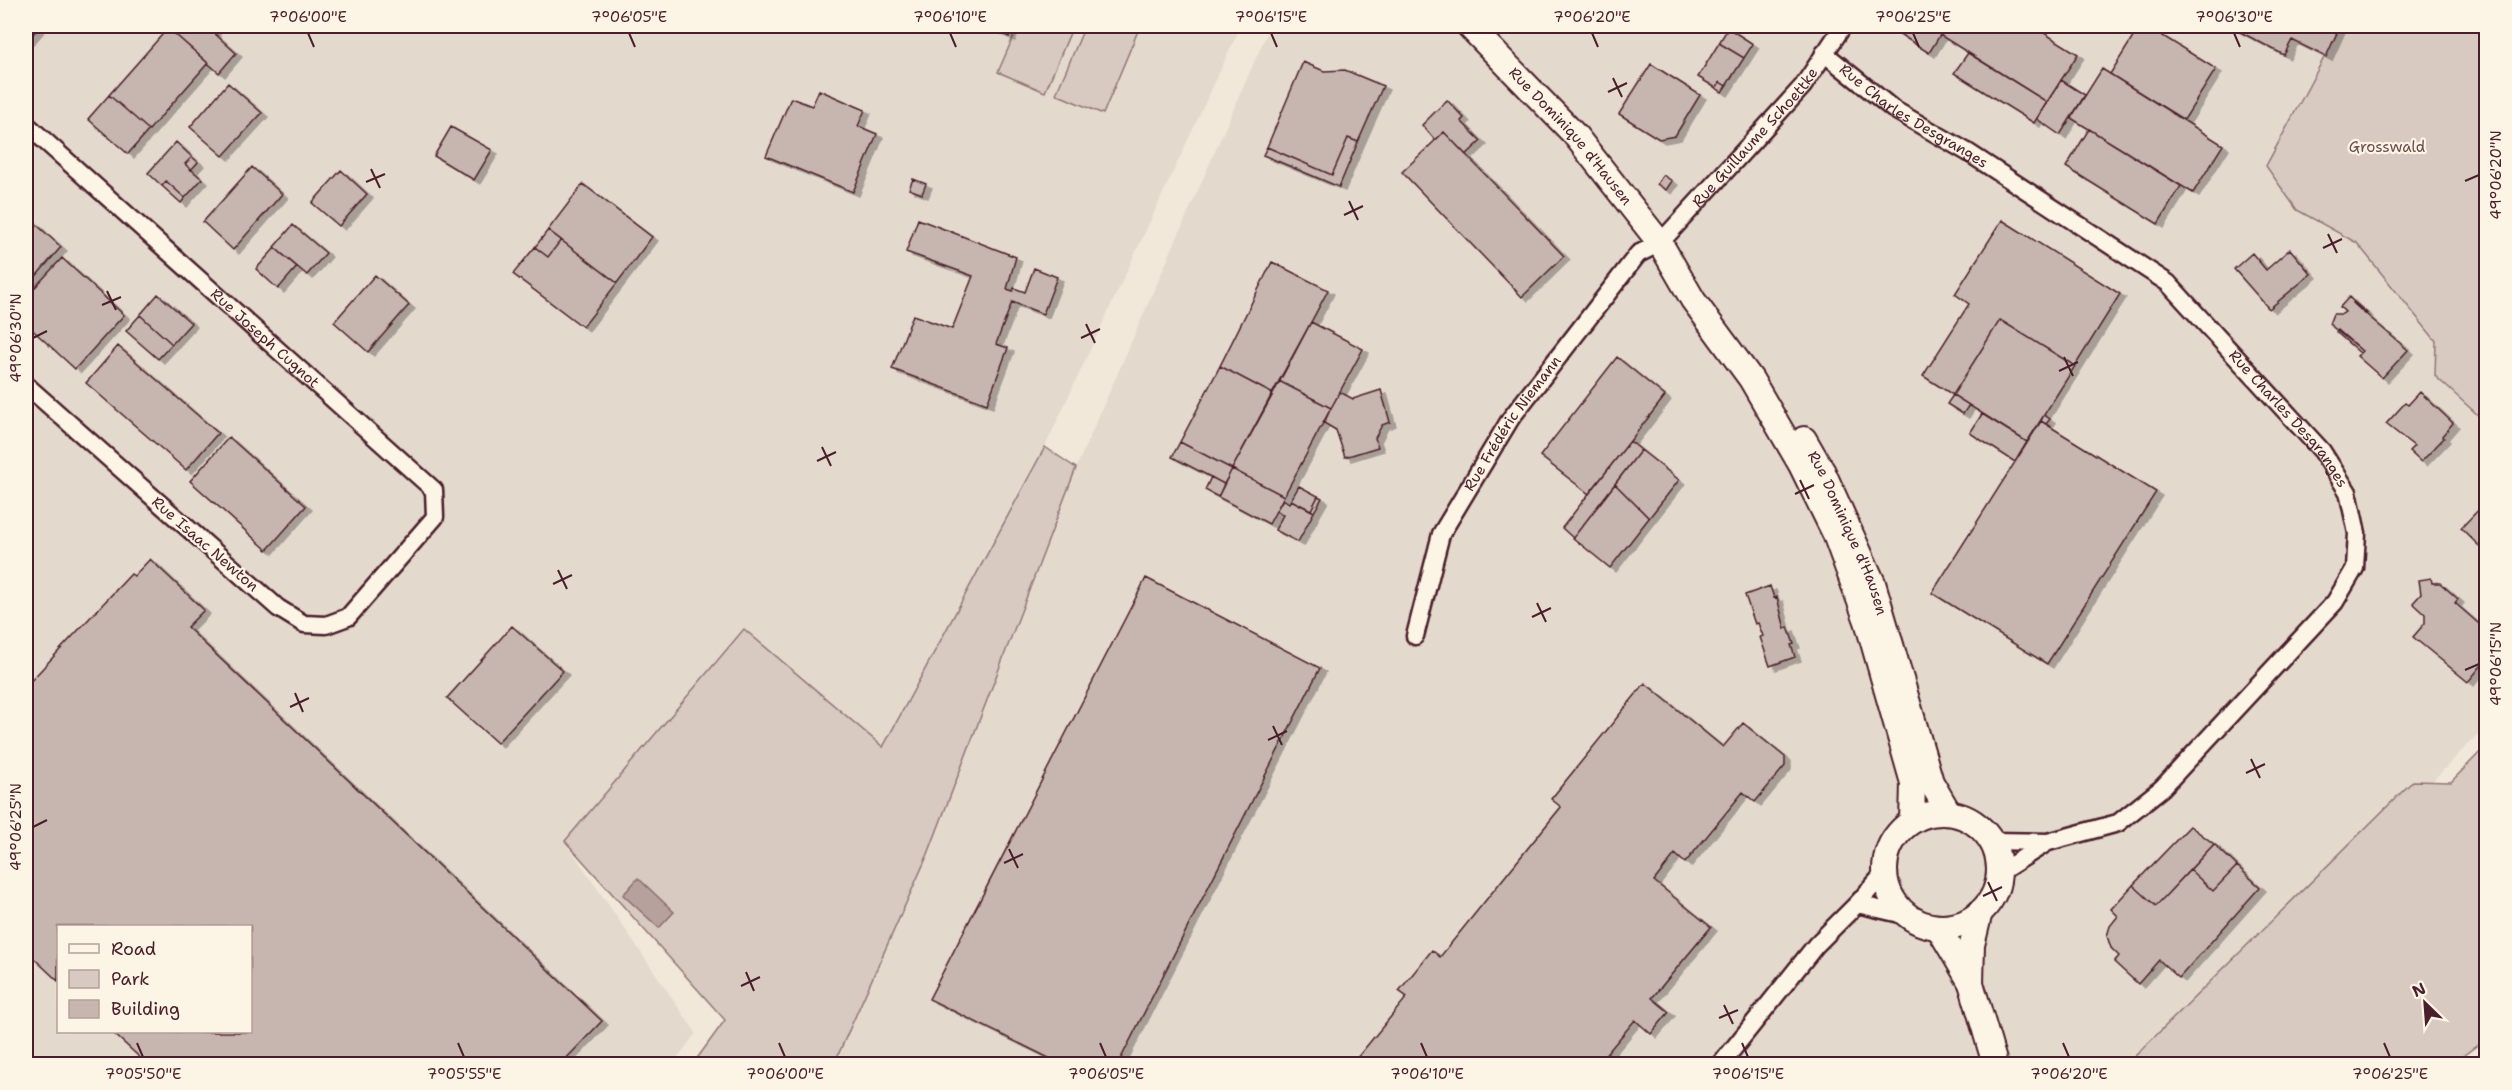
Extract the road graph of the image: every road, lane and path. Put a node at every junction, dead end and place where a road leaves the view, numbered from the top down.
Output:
1 (1469, 26) edge
2 (1843, 26) edge
3 (1824, 53) junction
4 (26, 124) edge
5 (1664, 248) junction
6 (26, 385) edge
7 (392, 567) joint
8 (1416, 636) dead end
9 (1949, 813) junction
10 (1912, 821) junction
11 (1992, 841) junction
12 (2048, 842) junction
13 (1885, 872) junction
14 (1999, 873) junction
15 (1857, 904) junction
16 (1980, 912) junction
17 (1909, 916) junction
18 (1938, 927) junction
19 (1971, 983) junction
20 (1721, 1065) edge
21 (1995, 1065) edge

1 - 5 street, Rue Dominique d'Hausen
2 - 3 street, Rue Guillaume Schoettke
3 - 5 street, Rue Guillaume Schoettke
3 - 12 street, Rue Charles Desgranges
4 - 7 street, Rue Joseph Cugnot
5 - 8 street, Rue Frédéric Niemann
5 - 9 street, Rue Dominique d'Hausen
5 - 10 street, Rue Dominique d'Hausen
6 - 7 street, Rue Isaac Newton
9 - 10 street
9 - 11 street
10 - 13 street
11 - 12 street, Rue Charles Desgranges
11 - 14 street
12 - 14 street, Rue Charles Desgranges
13 - 15 street
13 - 17 street
14 - 16 street
15 - 17 street
15 - 20 street
16 - 18 street
16 - 19 street
17 - 18 street
18 - 19 street
19 - 21 street

